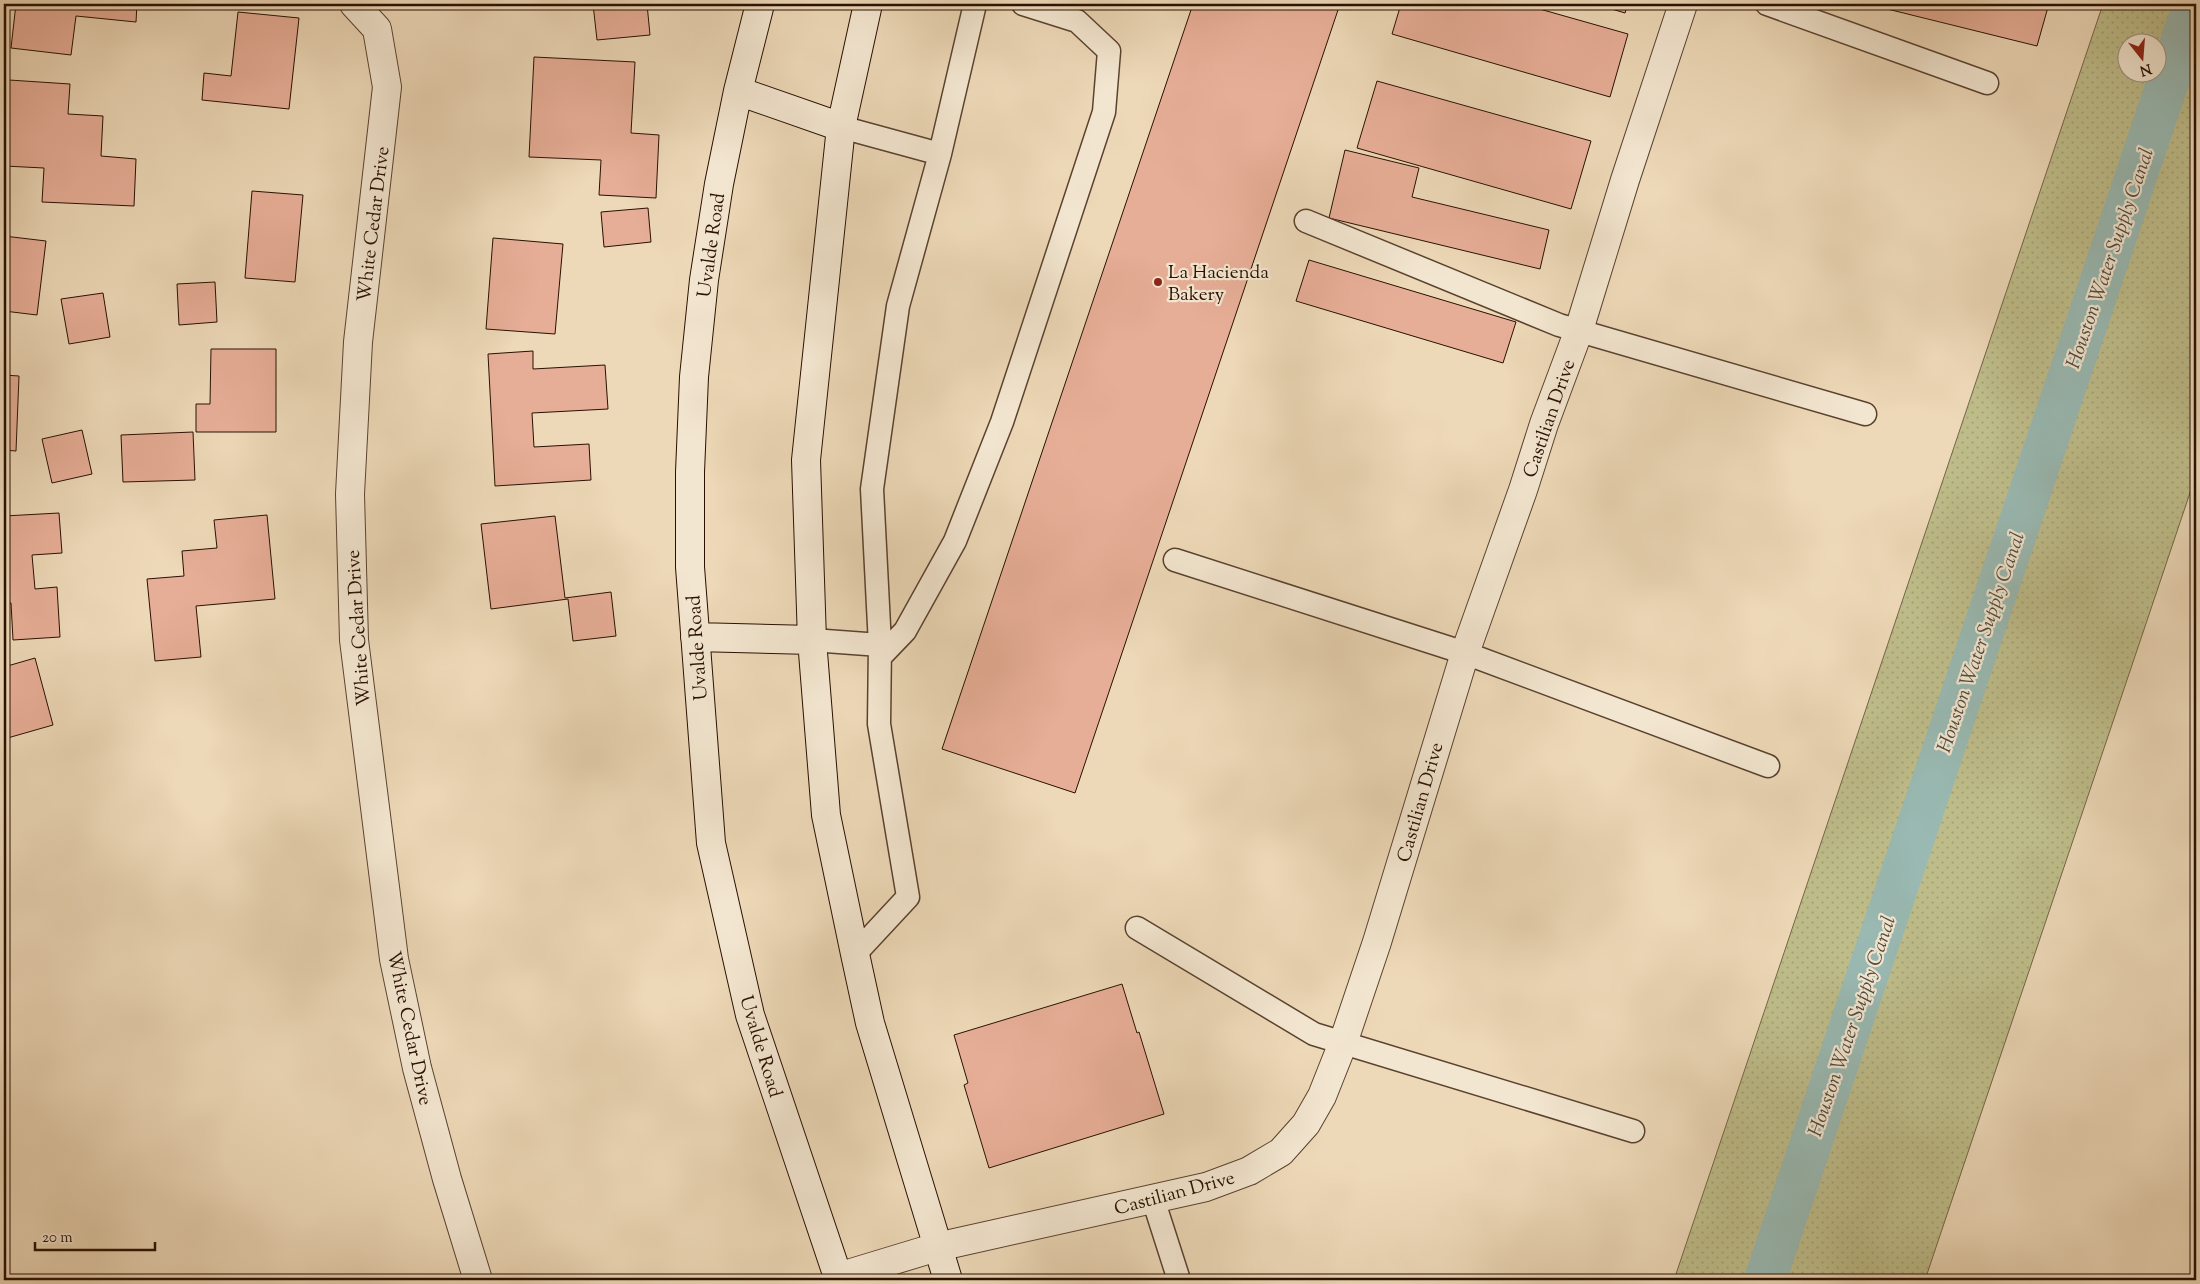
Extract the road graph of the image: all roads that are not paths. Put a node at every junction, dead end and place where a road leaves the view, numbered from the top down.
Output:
1 (354, 4) edge
2 (760, 4) edge
3 (868, 4) edge
4 (975, 4) edge
5 (1023, 4) edge
6 (1683, 4) edge
7 (1767, 4) edge
8 (1987, 82) dead end
9 (738, 91) junction
10 (841, 127) junction
11 (940, 154) junction
12 (1306, 221) dead end
13 (1579, 330) junction
14 (1865, 414) dead end
15 (1175, 560) dead end
16 (695, 637) junction
17 (812, 640) junction
18 (880, 651) junction
19 (1465, 653) junction
20 (1768, 766) dead end
21 (1137, 928) dead end
22 (855, 954) junction
23 (1344, 1043) junction
24 (1634, 1131) dead end
25 (1153, 1200) junction
26 (937, 1247) junction
27 (839, 1278) edge
28 (478, 1280) edge
29 (948, 1280) edge
30 (1179, 1280) edge

1 - 28 street, White Cedar Drive
2 - 9 street, Uvalde Road
3 - 10 street
4 - 11 lane
5 - 18 lane
6 - 13 street, Castilian Drive
7 - 8 lane
9 - 10 street
9 - 16 street, Uvalde Road
10 - 11 lane
10 - 17 street
11 - 18 lane
12 - 13 lane
13 - 14 lane
13 - 19 street, Castilian Drive
15 - 19 lane
16 - 17 street
16 - 27 street, Uvalde Road
17 - 18 lane
17 - 22 street
18 - 22 lane
19 - 20 lane
19 - 23 street, Castilian Drive
21 - 23 lane
22 - 26 street
23 - 24 lane
23 - 25 street, Castilian Drive
25 - 26 street, Castilian Drive
25 - 30 lane
26 - 27 street, Castilian Drive
26 - 29 street

